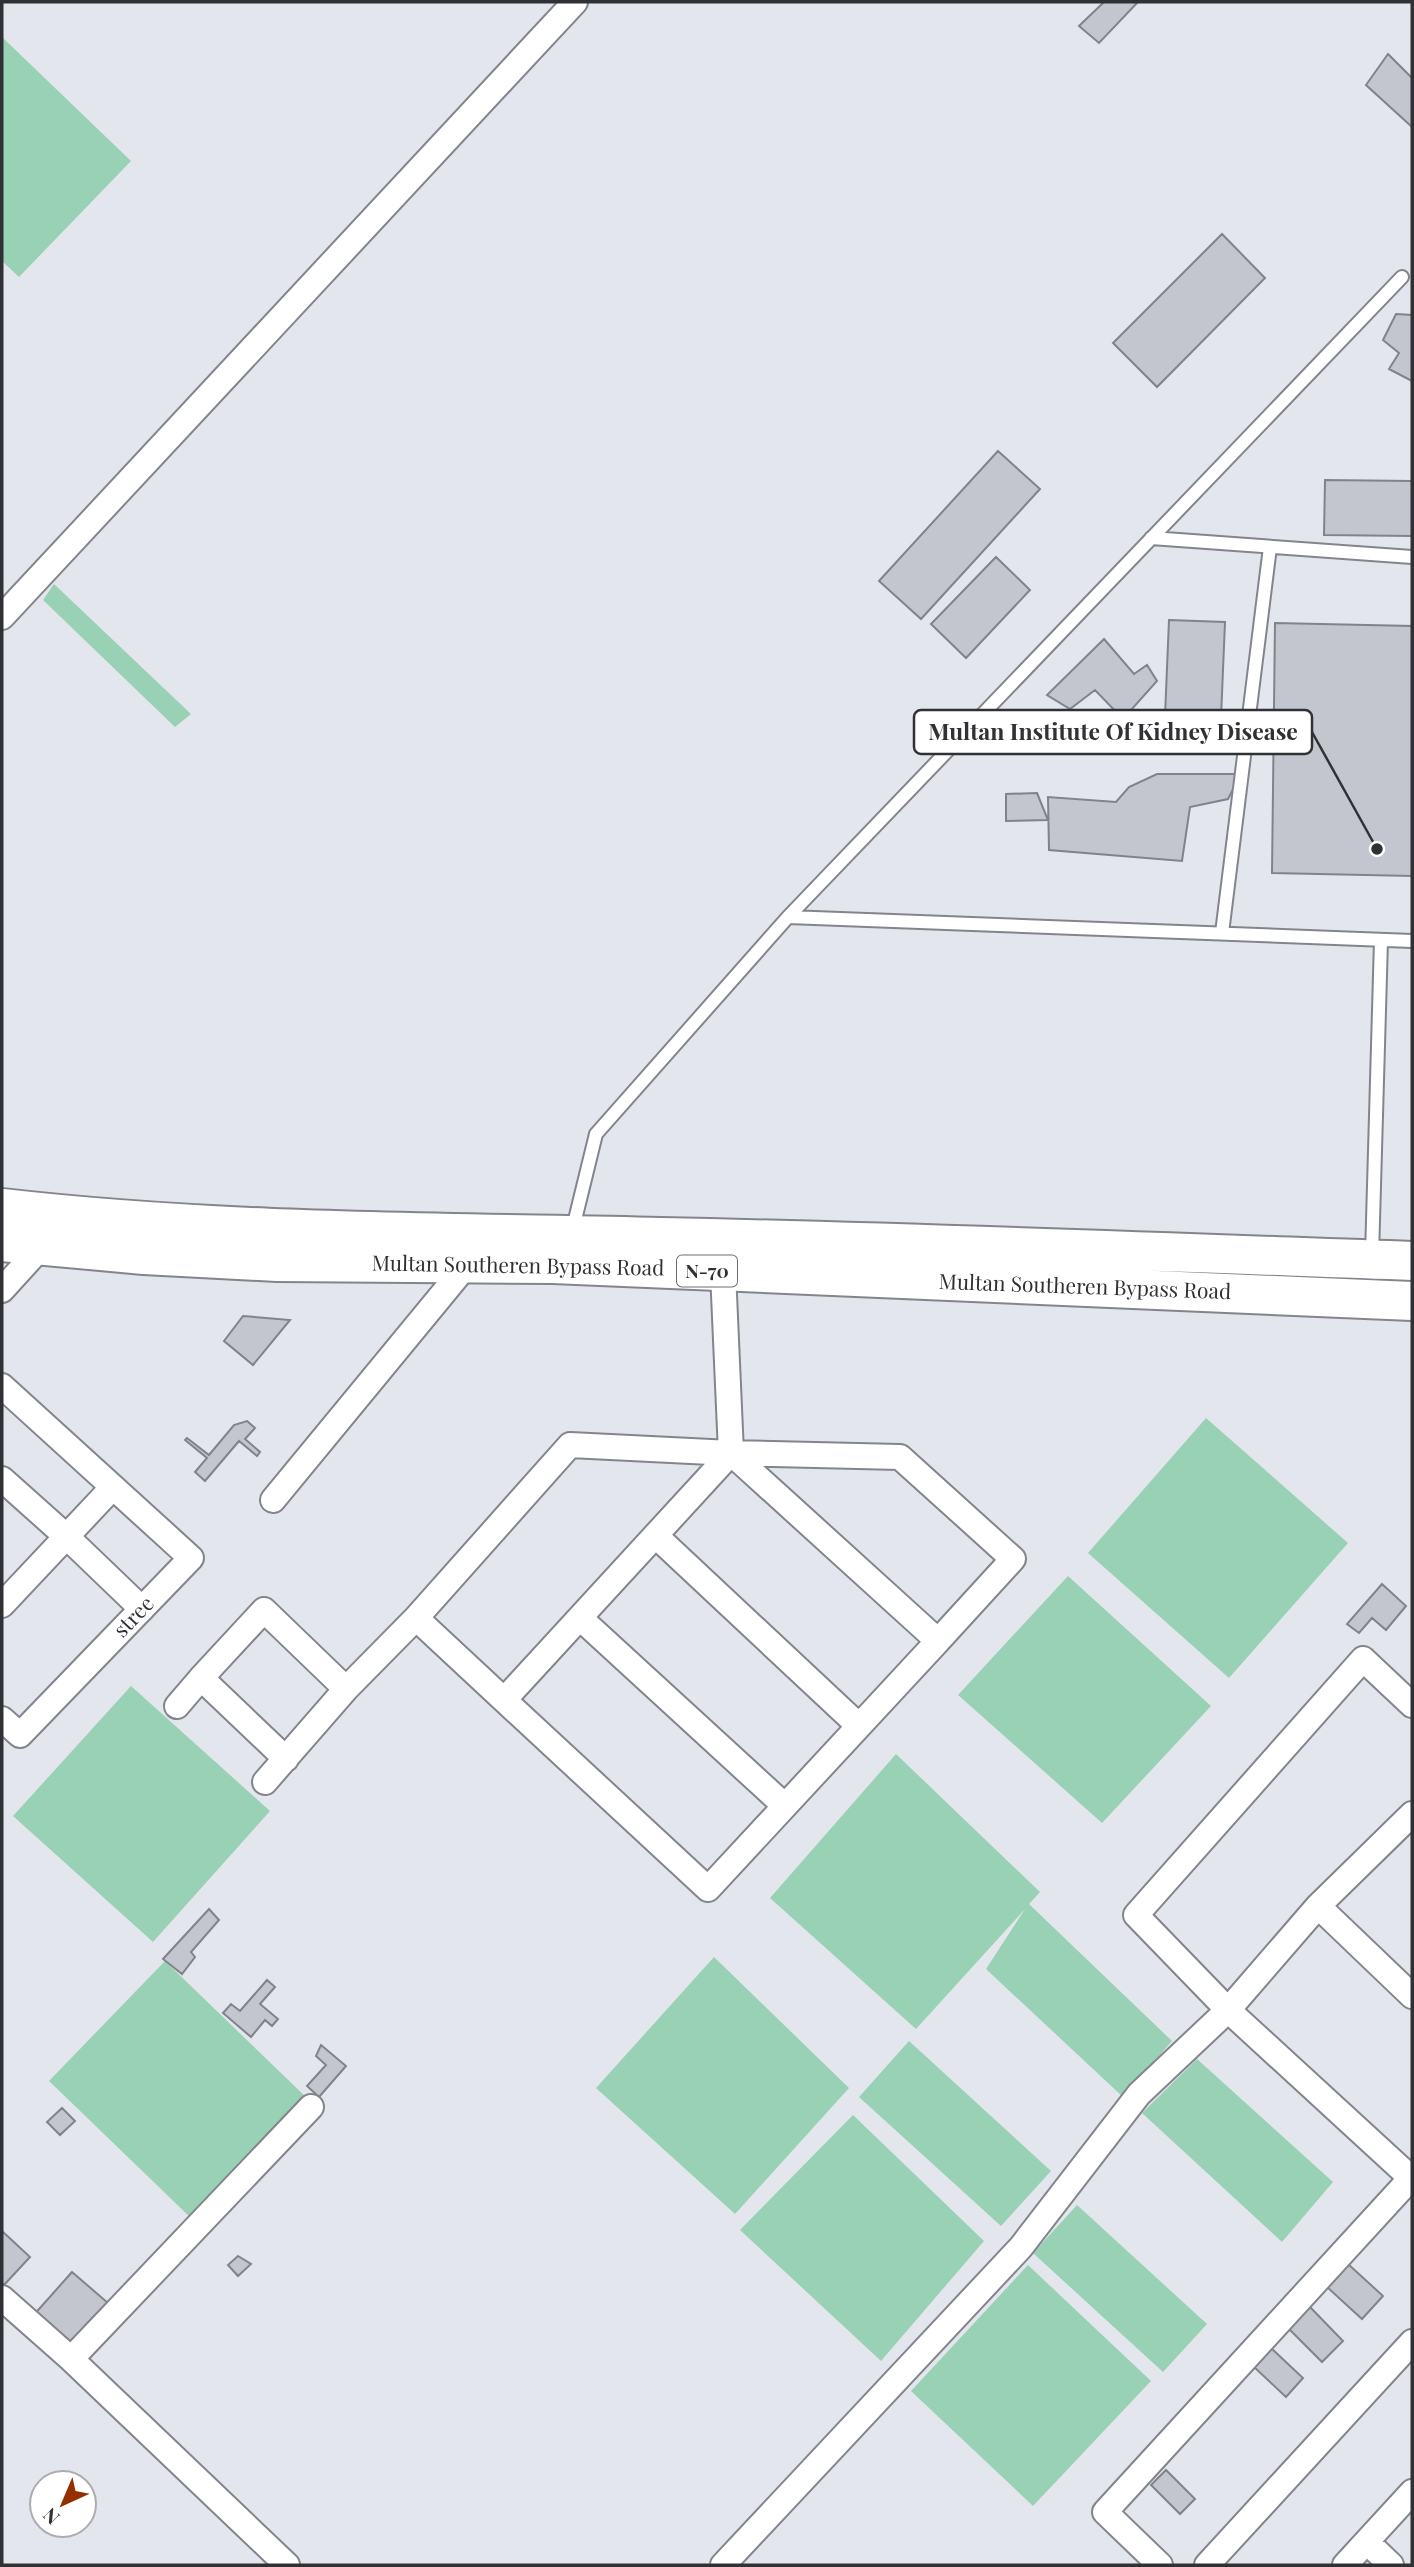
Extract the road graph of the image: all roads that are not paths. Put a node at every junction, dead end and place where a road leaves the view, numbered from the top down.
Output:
1 (575, 2) edge
2 (1402, 277) dead end
3 (1152, 538) junction
4 (1270, 547) junction
5 (1412, 557) edge
6 (2, 617) edge
7 (964, 733) junction
8 (1245, 745) junction
9 (788, 917) junction
10 (1222, 933) junction
11 (1381, 940) junction
12 (1412, 941) edge
13 (2, 1208) edge
14 (571, 1235) junction
15 (2, 1242) edge
16 (42, 1246) junction
17 (1371, 1260) junction
18 (1412, 1261) edge
19 (469, 1262) junction
20 (723, 1272) junction
21 (2, 1290) edge
22 (1412, 1301) edge
23 (2, 1386) edge
24 (731, 1453) junction
25 (2, 1479) edge
26 (113, 1487) junction
27 (273, 1500) dead end
28 (656, 1536) junction
29 (66, 1537) junction
30 (2, 1605) edge
31 (142, 1609) junction
32 (415, 1618) junction
33 (580, 1618) junction
34 (937, 1641) junction
35 (201, 1678) junction
36 (346, 1689) junction
37 (504, 1700) junction
38 (1412, 1705) edge
39 (177, 1706) dead end
40 (2, 1719) edge
41 (859, 1726) junction
42 (286, 1759) junction
43 (265, 1782) dead end
44 (785, 1805) junction
45 (1412, 1814) edge
46 (1318, 1906) junction
47 (1412, 1996) edge
48 (1228, 2010) junction
49 (311, 2107) dead end
50 (1412, 2179) edge
51 (2, 2298) edge
52 (1412, 2342) edge
53 (71, 2359) junction
54 (1412, 2492) edge
55 (1367, 2542) junction
56 (287, 2565) edge
57 (723, 2565) edge
58 (1160, 2565) edge
59 (1207, 2565) edge
60 (1345, 2565) edge
61 (1391, 2565) edge

1 - 6 street
2 - 3 lane
3 - 4 lane
3 - 7 lane
4 - 5 lane
4 - 8 lane
7 - 8 lane
7 - 9 lane
8 - 10 lane
9 - 10 lane
9 - 14 lane
10 - 11 lane
11 - 12 lane
11 - 17 lane
13 - 14 highway, Multan Southeren Bypass Road / N-70
14 - 17 highway, Multan Southeren Bypass Road / N-70
15 - 16 highway, Multan Southeren Bypass Road / N-70
16 - 19 highway, Multan Southeren Bypass Road / N-70
16 - 21 street
17 - 18 highway, Multan Southeren Bypass Road / N-70
19 - 20 highway, Multan Southeren Bypass Road / N-70
19 - 27 street
20 - 22 highway, Multan Southeren Bypass Road / N-70
20 - 24 street
23 - 26 street, stree
24 - 28 street
24 - 32 street
24 - 34 street
24 - 34 street
25 - 29 street
26 - 29 street
26 - 31 street, stree
28 - 33 street
28 - 41 street
29 - 30 street
29 - 31 street
31 - 40 street, stree
32 - 36 street
32 - 37 street
33 - 37 street
33 - 44 street
34 - 41 street
35 - 36 street
35 - 39 street
35 - 42 street
36 - 42 street
37 - 44 street
38 - 48 street
41 - 44 street
42 - 43 street
45 - 46 street
46 - 47 street
46 - 48 street
48 - 50 street
48 - 57 street
49 - 53 street
50 - 58 street
51 - 53 street
52 - 59 street
53 - 56 street
54 - 55 street
55 - 60 street
55 - 61 street

